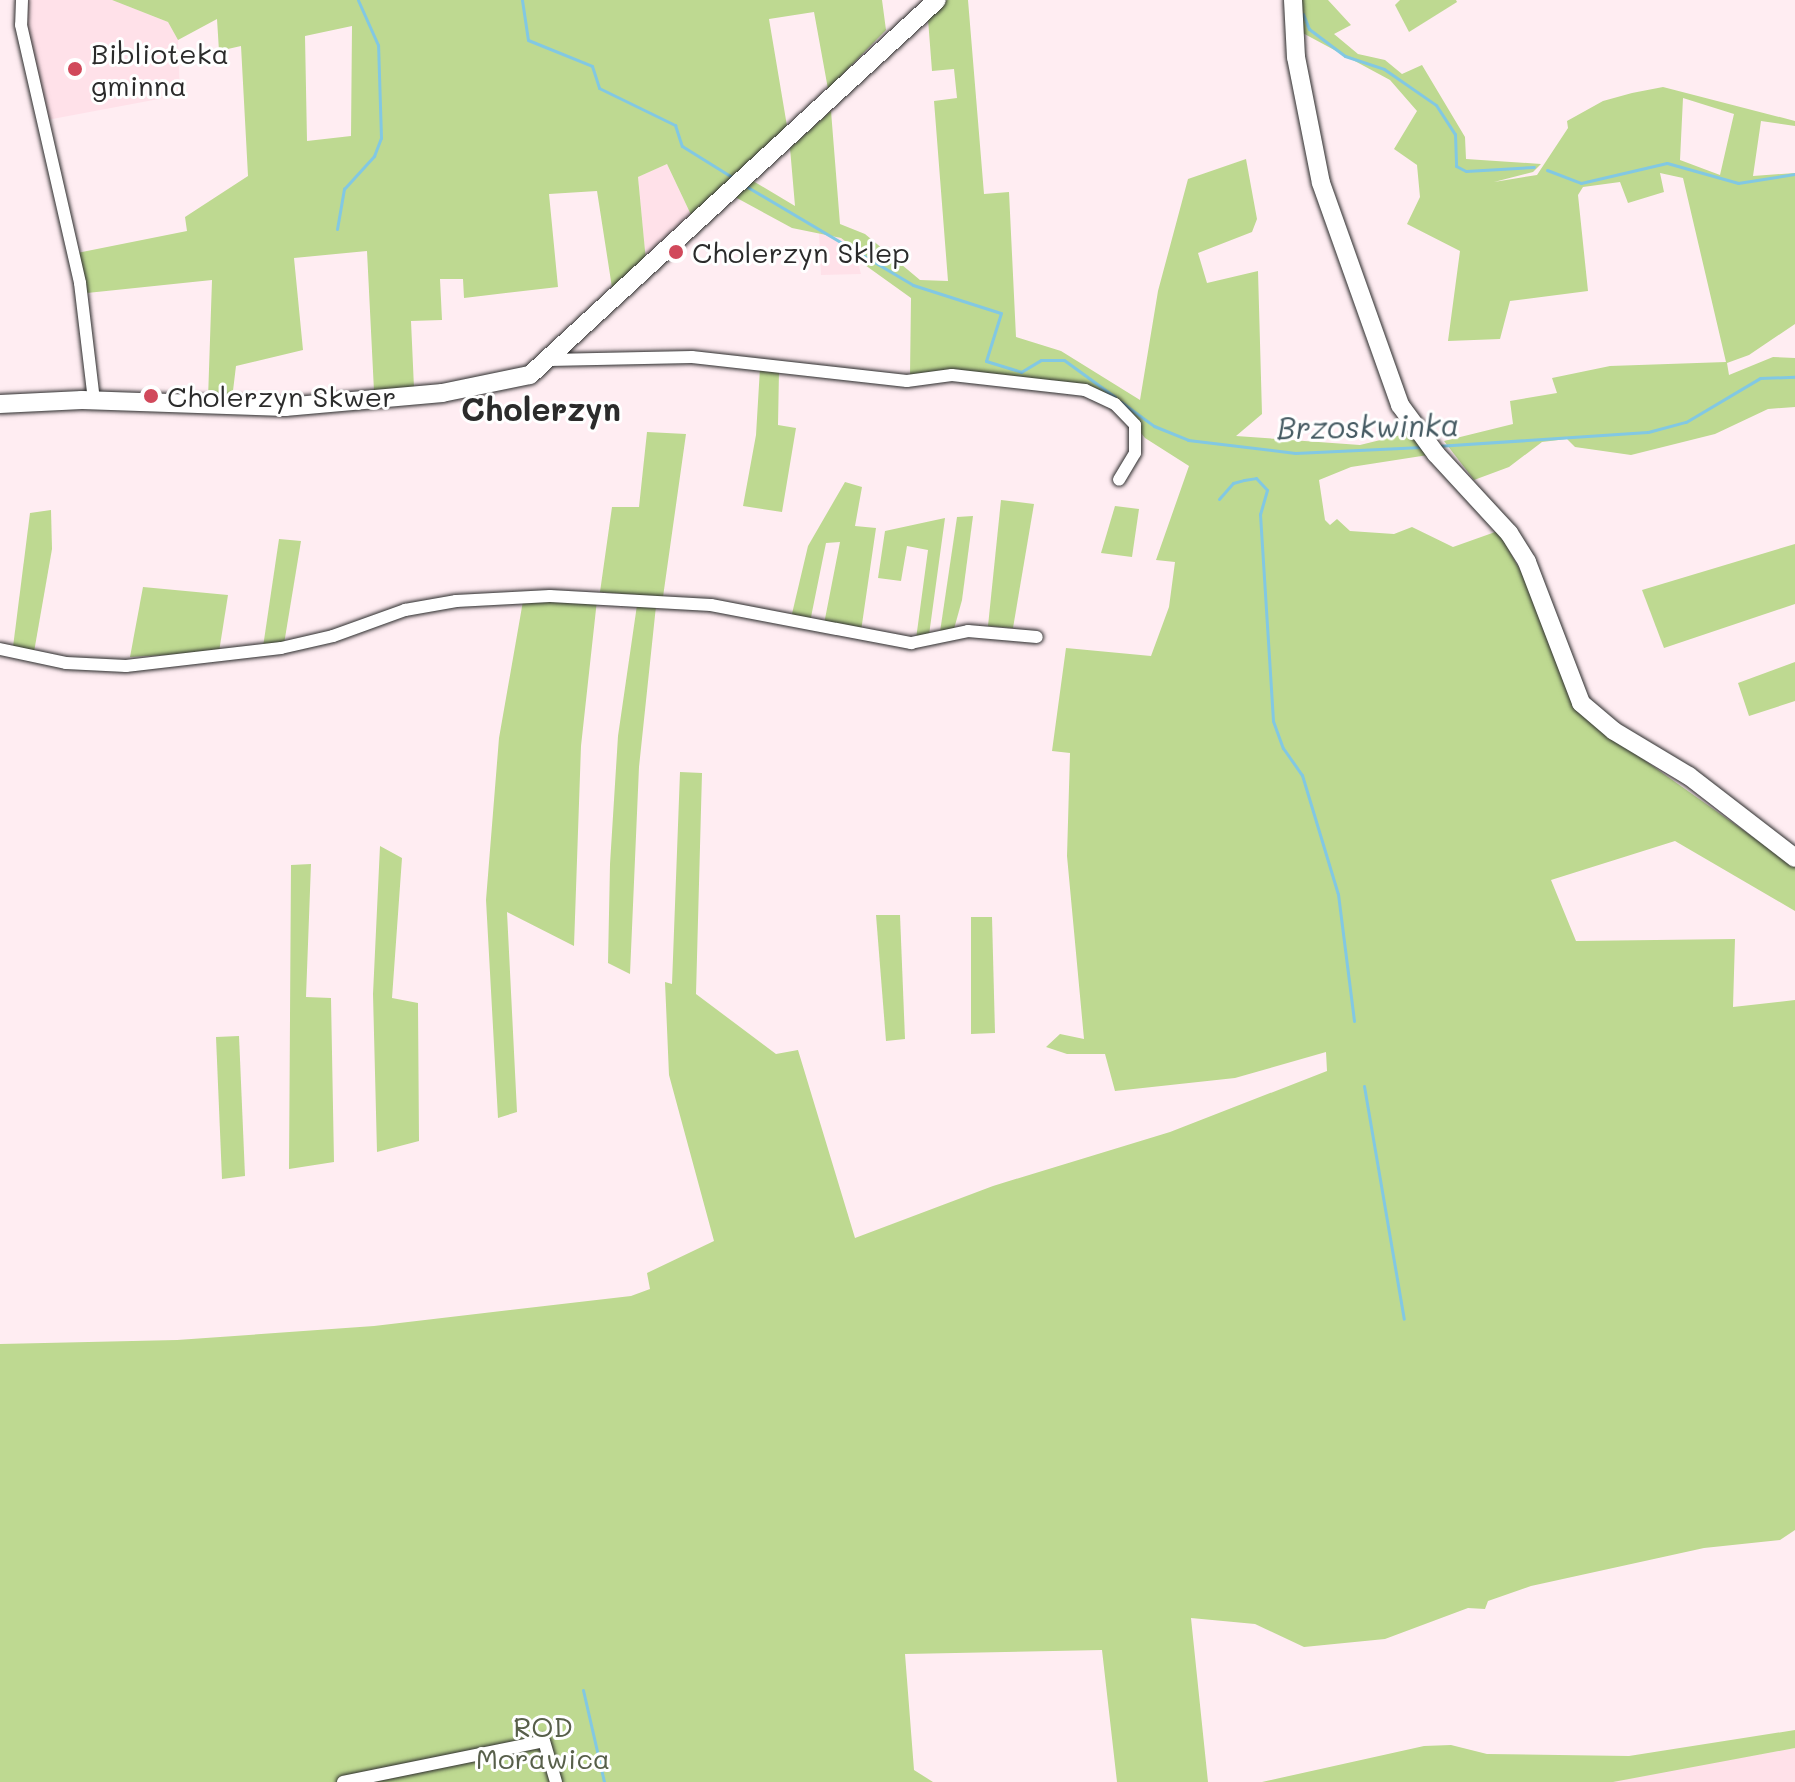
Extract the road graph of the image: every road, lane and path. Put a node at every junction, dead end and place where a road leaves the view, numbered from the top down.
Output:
1 (22, 0) edge
2 (937, 0) edge
3 (1293, 0) edge
4 (549, 360) junction
5 (94, 401) junction
6 (0, 404) edge
7 (1119, 480) dead end
8 (1037, 637) dead end
9 (0, 649) edge
10 (1795, 858) edge
11 (343, 1782) edge
12 (556, 1782) edge

1 - 5 street
2 - 4 street
3 - 10 street
4 - 5 street
4 - 7 street
5 - 6 street
8 - 9 street
11 - 12 street

